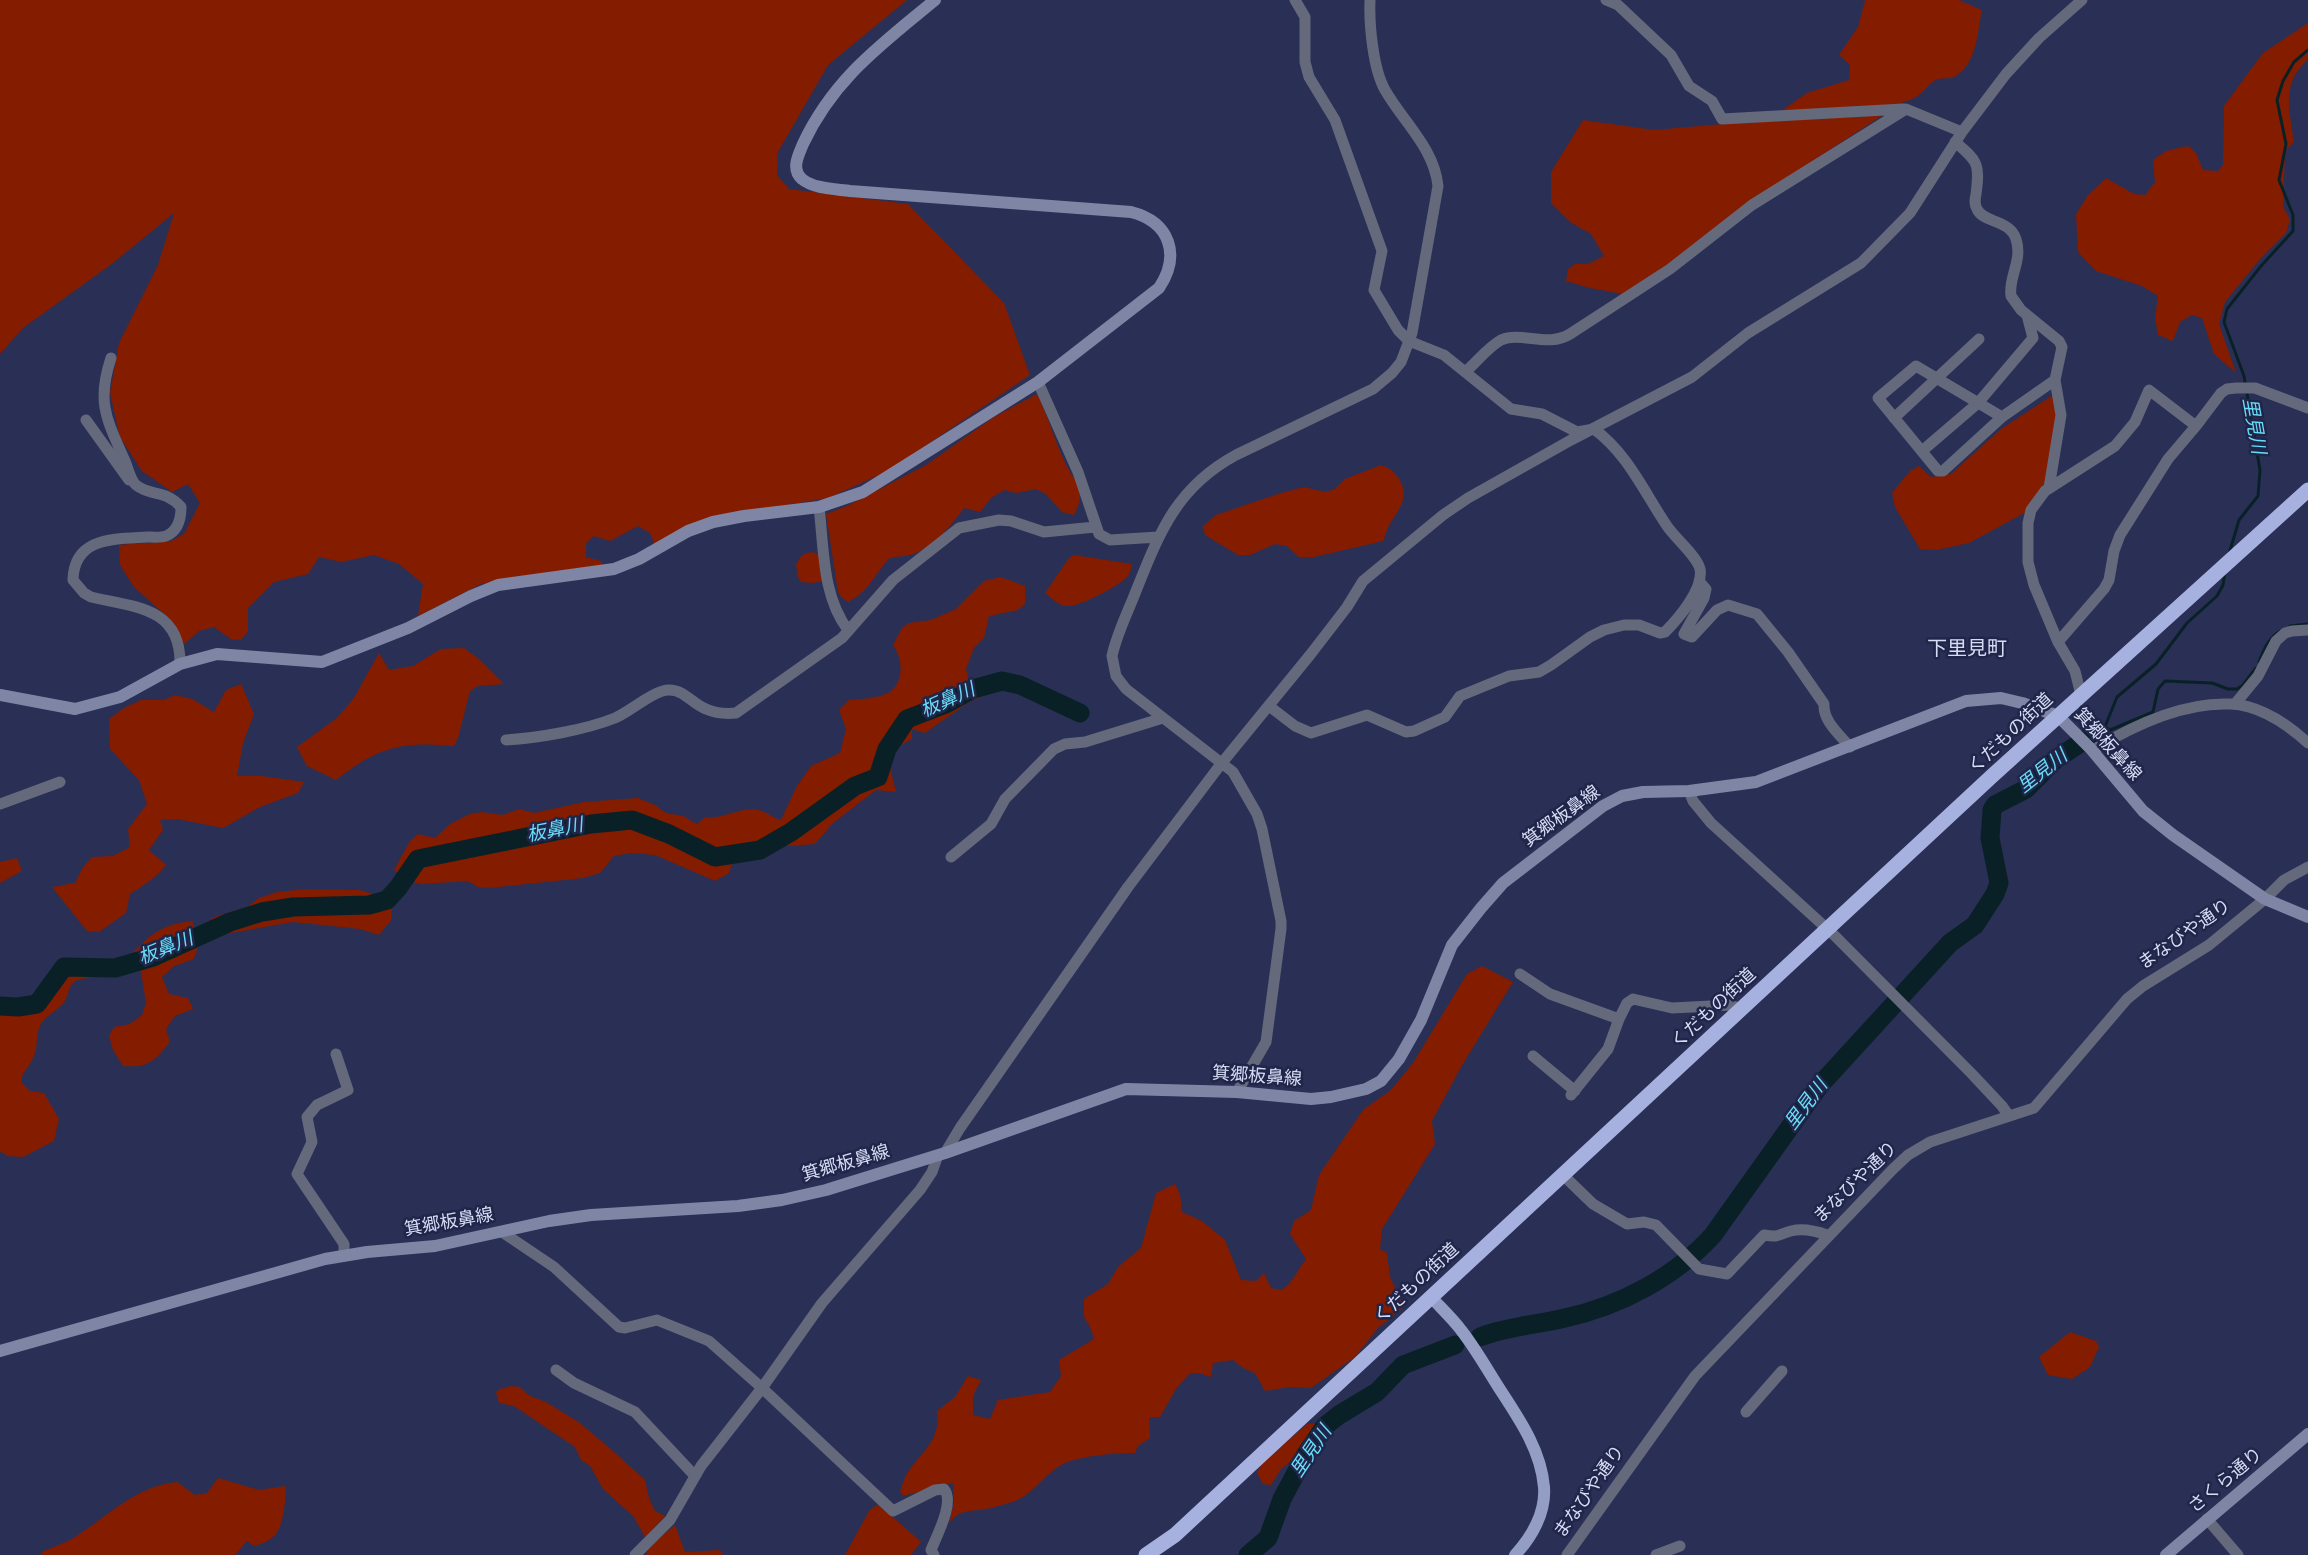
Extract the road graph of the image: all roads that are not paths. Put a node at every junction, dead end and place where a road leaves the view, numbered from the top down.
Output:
1 (935, 0) edge
2 (1295, 0) edge
3 (1370, 0) edge
4 (1606, 0) edge
5 (2082, 0) edge
6 (1906, 109) junction
7 (1962, 132) junction
8 (1954, 142) junction
9 (2027, 315) junction
10 (1978, 339) dead end
11 (1409, 341) junction
12 (111, 358) dead end
13 (1465, 372) junction
14 (1937, 379) junction
15 (2055, 380) junction
16 (1038, 382) junction
17 (1978, 403) junction
18 (2308, 408) edge
19 (2002, 417) junction
20 (1894, 418) junction
21 (86, 420) dead end
22 (2196, 426) junction
23 (1594, 429) junction
24 (1922, 451) junction
25 (134, 484) junction
26 (2049, 488) junction
27 (2308, 490) edge
28 (819, 507) junction
29 (1095, 528) junction
30 (1158, 537) junction
31 (1699, 581) junction
32 (848, 630) junction
33 (2308, 630) edge
34 (2058, 642) junction
35 (180, 664) junction
36 (0, 695) edge
37 (2081, 695) junction
38 (2234, 704) junction
39 (1269, 706) junction
40 (2058, 716) junction
41 (1163, 718) junction
42 (506, 740) dead end
43 (2308, 742) edge
44 (1850, 747) junction
45 (2092, 749) junction
46 (1221, 764) junction
47 (60, 782) dead end
48 (1689, 791) junction
49 (0, 804) edge
50 (951, 857) dead end
51 (2308, 868) edge
52 (2265, 899) junction
53 (2308, 917) edge
54 (1827, 929) junction
55 (1520, 974) dead end
56 (1741, 1010) junction
57 (1619, 1019) junction
58 (336, 1054) dead end
59 (1533, 1056) dead end
60 (1237, 1092) junction
61 (2009, 1116) junction
62 (942, 1154) junction
63 (1563, 1175) junction
64 (502, 1232) junction
65 (1827, 1235) junction
66 (344, 1256) junction
67 (1431, 1297) junction
68 (0, 1351) edge
69 (556, 1370) dead end
70 (1782, 1371) dead end
71 (762, 1388) junction
72 (1746, 1412) dead end
73 (2308, 1434) edge
74 (695, 1476) junction
75 (2207, 1519) junction
76 (1680, 1546) dead end
77 (635, 1555) edge
78 (934, 1555) edge
79 (1146, 1555) edge
80 (1515, 1555) edge
81 (1567, 1555) edge
82 (1656, 1555) edge
83 (2166, 1555) edge
84 (2238, 1555) edge

1 - 16 main road
2 - 11 street
3 - 11 street
4 - 6 street
5 - 7 street
6 - 7 street
6 - 13 street
7 - 8 street
8 - 9 street
8 - 23 street
9 - 15 street
9 - 17 street
10 - 14 street
11 - 13 street
11 - 30 street
12 - 25 street
13 - 23 street
14 - 17 street
14 - 20 street
14 - 20 street
15 - 19 street
15 - 26 street
16 - 28 main road
16 - 29 street
17 - 19 street
17 - 24 street
18 - 22 street
19 - 24 street
20 - 24 street
21 - 25 street
22 - 26 street
22 - 34 street
23 - 31 street
23 - 39 street
25 - 35 street
26 - 34 street
27 - 37 highway, くだもの街道
28 - 32 street
28 - 35 main road
29 - 30 street
29 - 32 street
30 - 41 street
31 - 39 street
31 - 44 street
32 - 42 street
33 - 38 street
34 - 37 street
35 - 36 main road
37 - 40 highway, くだもの街道
38 - 43 street
38 - 45 street
39 - 46 street
40 - 44 main road, 箕郷板鼻線
40 - 45 main road, 箕郷板鼻線
40 - 54 highway, くだもの街道
41 - 46 street
41 - 50 street
44 - 48 main road, 箕郷板鼻線
45 - 52 main road, 箕郷板鼻線
46 - 60 street
46 - 62 street
47 - 49 street
48 - 54 street
48 - 60 main road, 箕郷板鼻線
51 - 52 street, まなびや通り
52 - 53 main road, 箕郷板鼻線
52 - 61 street, まなびや通り
54 - 56 highway, くだもの街道
54 - 61 street
55 - 57 street
56 - 57 street
56 - 63 highway, くだもの街道
57 - 59 street
58 - 66 street
60 - 62 main road, 箕郷板鼻線
61 - 65 street, まなびや通り
62 - 64 main road, 箕郷板鼻線
62 - 71 street
63 - 65 street
63 - 67 highway, くだもの街道
64 - 66 main road, 箕郷板鼻線
64 - 71 street
65 - 81 street, まなびや通り
66 - 68 main road, 箕郷板鼻線
67 - 79 highway, くだもの街道
67 - 80 main road
69 - 74 street
70 - 72 street
71 - 74 street
71 - 78 street
73 - 75 main road, さくら通り
74 - 77 street
75 - 83 main road, さくら通り
75 - 84 street
76 - 82 street

